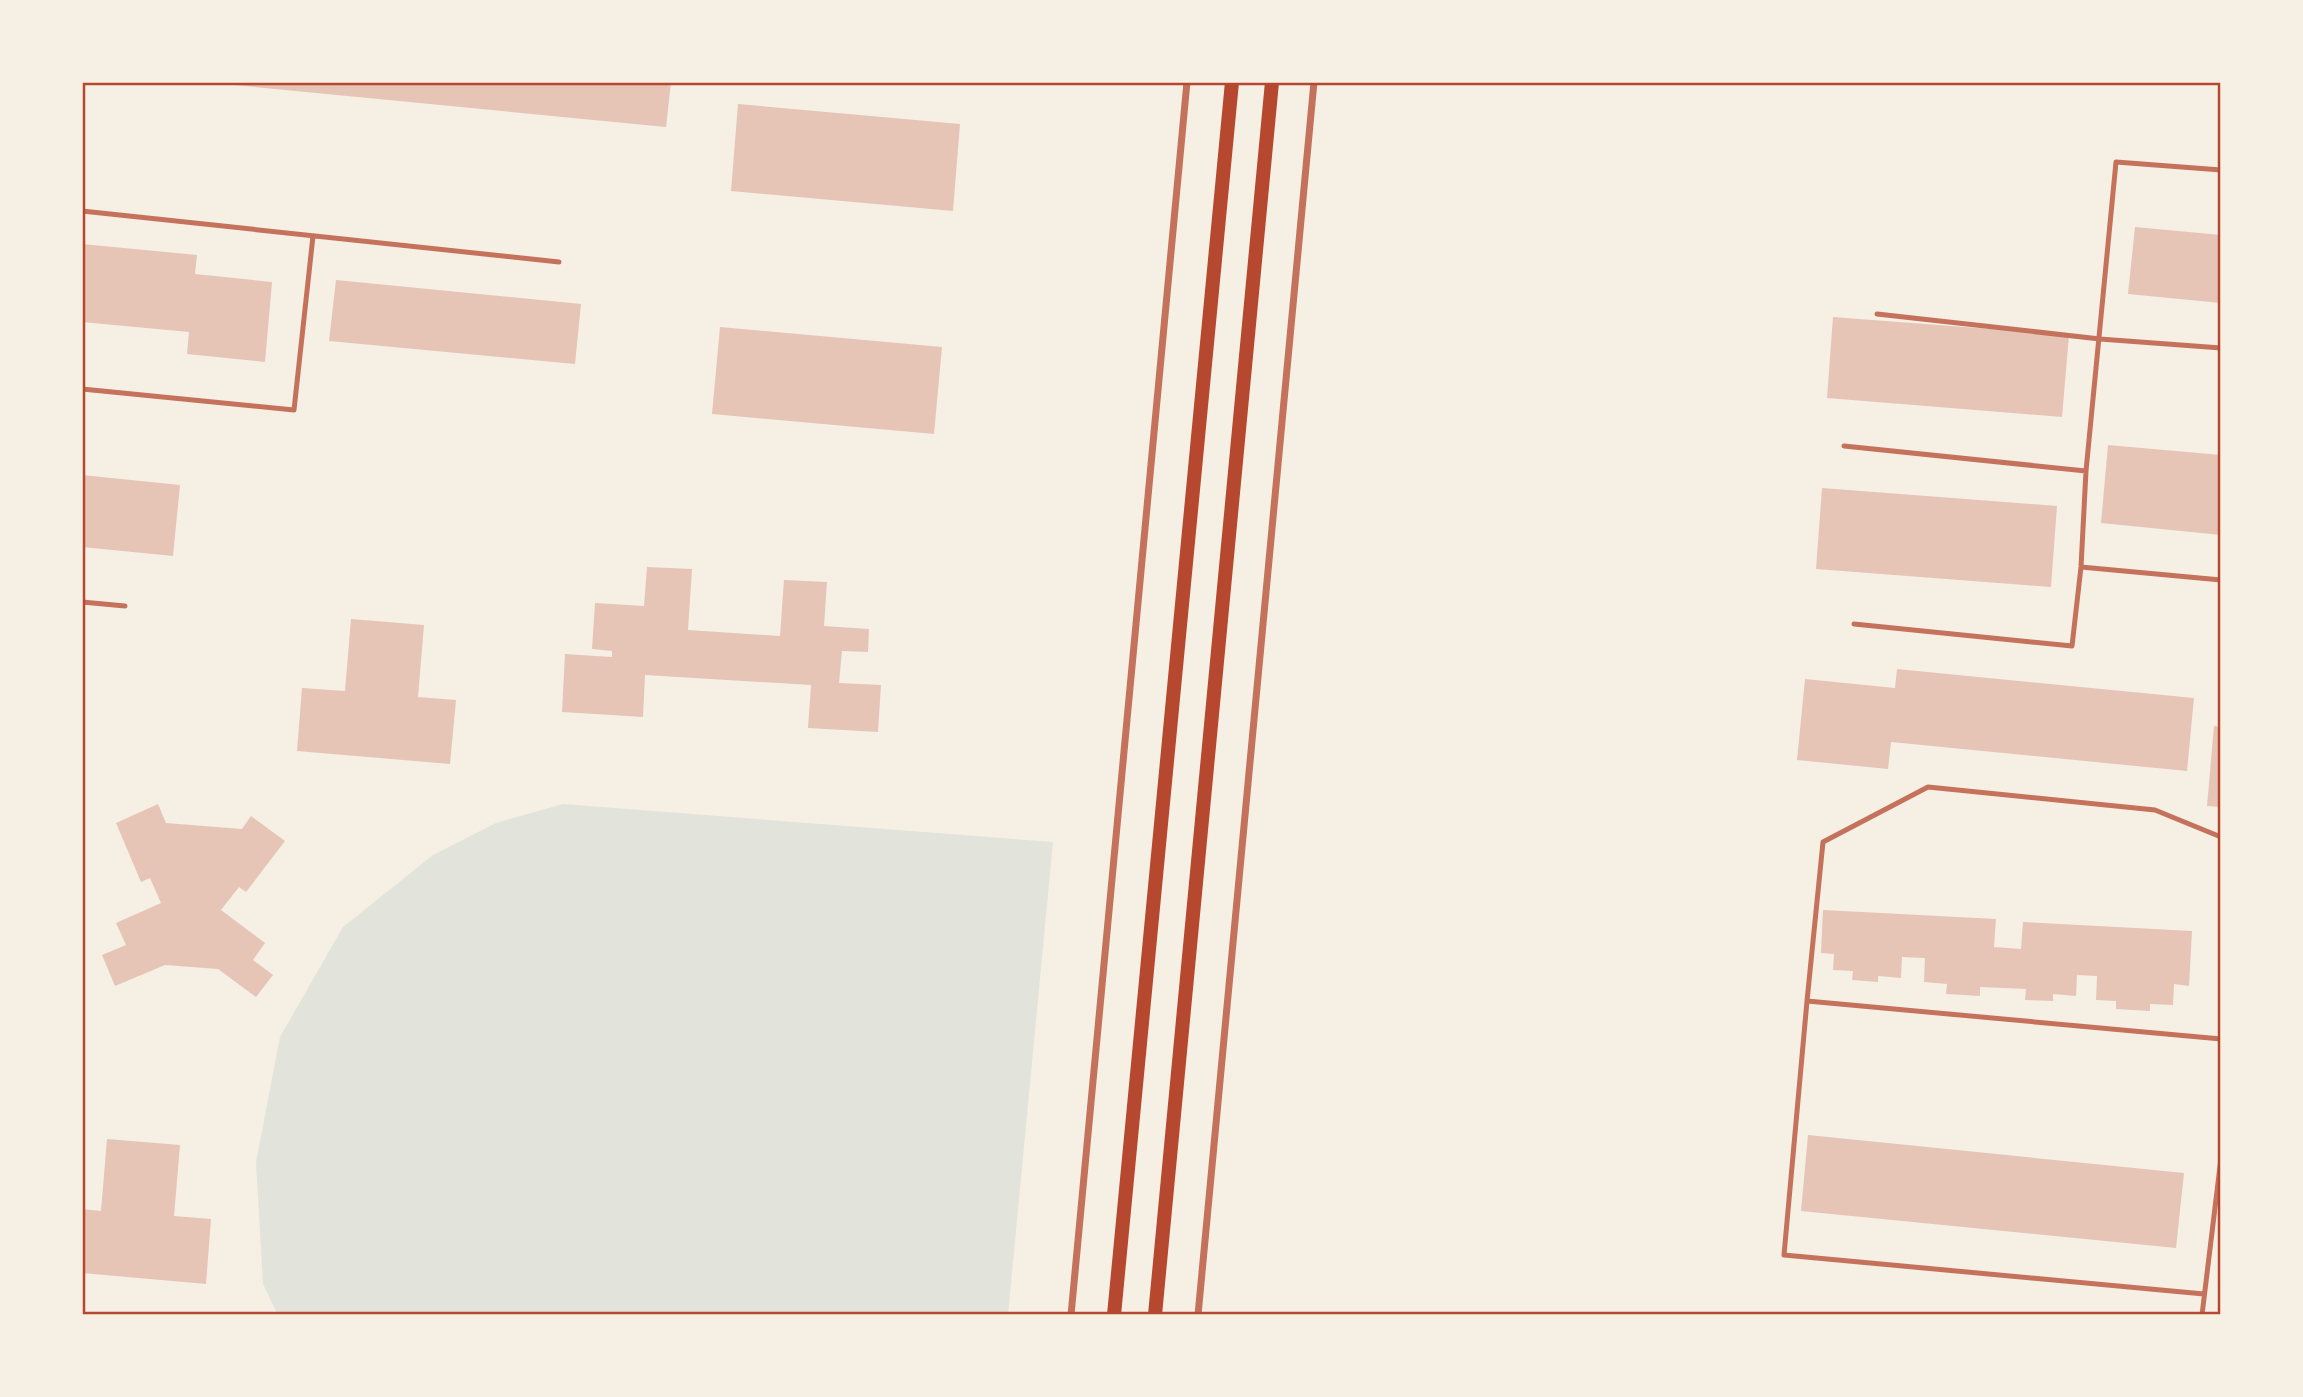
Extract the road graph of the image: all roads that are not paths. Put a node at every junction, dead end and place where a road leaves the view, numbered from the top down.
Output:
1 (1187, 82) edge
2 (1232, 82) edge
3 (1272, 82) edge
4 (1314, 82) edge
5 (2221, 170) edge
6 (82, 211) edge
7 (313, 236) junction
8 (559, 262) dead end
9 (1877, 314) dead end
10 (2100, 339) junction
11 (2221, 348) edge
12 (82, 389) edge
13 (1844, 446) dead end
14 (2086, 471) junction
15 (2081, 567) junction
16 (2221, 580) edge
17 (82, 602) edge
18 (124, 606) dead end
19 (1854, 624) dead end
20 (2221, 837) edge
21 (1807, 1001) junction
22 (2221, 1039) edge
23 (2221, 1158) edge
24 (2217, 1214) edge
25 (2204, 1294) junction
26 (1071, 1315) edge
27 (1114, 1315) edge
28 (1155, 1315) edge
29 (1198, 1315) edge
30 (2202, 1315) edge

1 - 26 street
2 - 27 main road
3 - 28 main road
4 - 29 street
5 - 10 lane
6 - 7 lane
7 - 8 lane
7 - 12 lane
9 - 10 lane
10 - 11 lane
10 - 14 lane
13 - 14 lane
14 - 15 lane
15 - 16 lane
15 - 19 lane
17 - 18 lane
20 - 21 lane
21 - 22 lane
21 - 25 lane
23 - 24 lane
24 - 25 lane
25 - 30 lane

